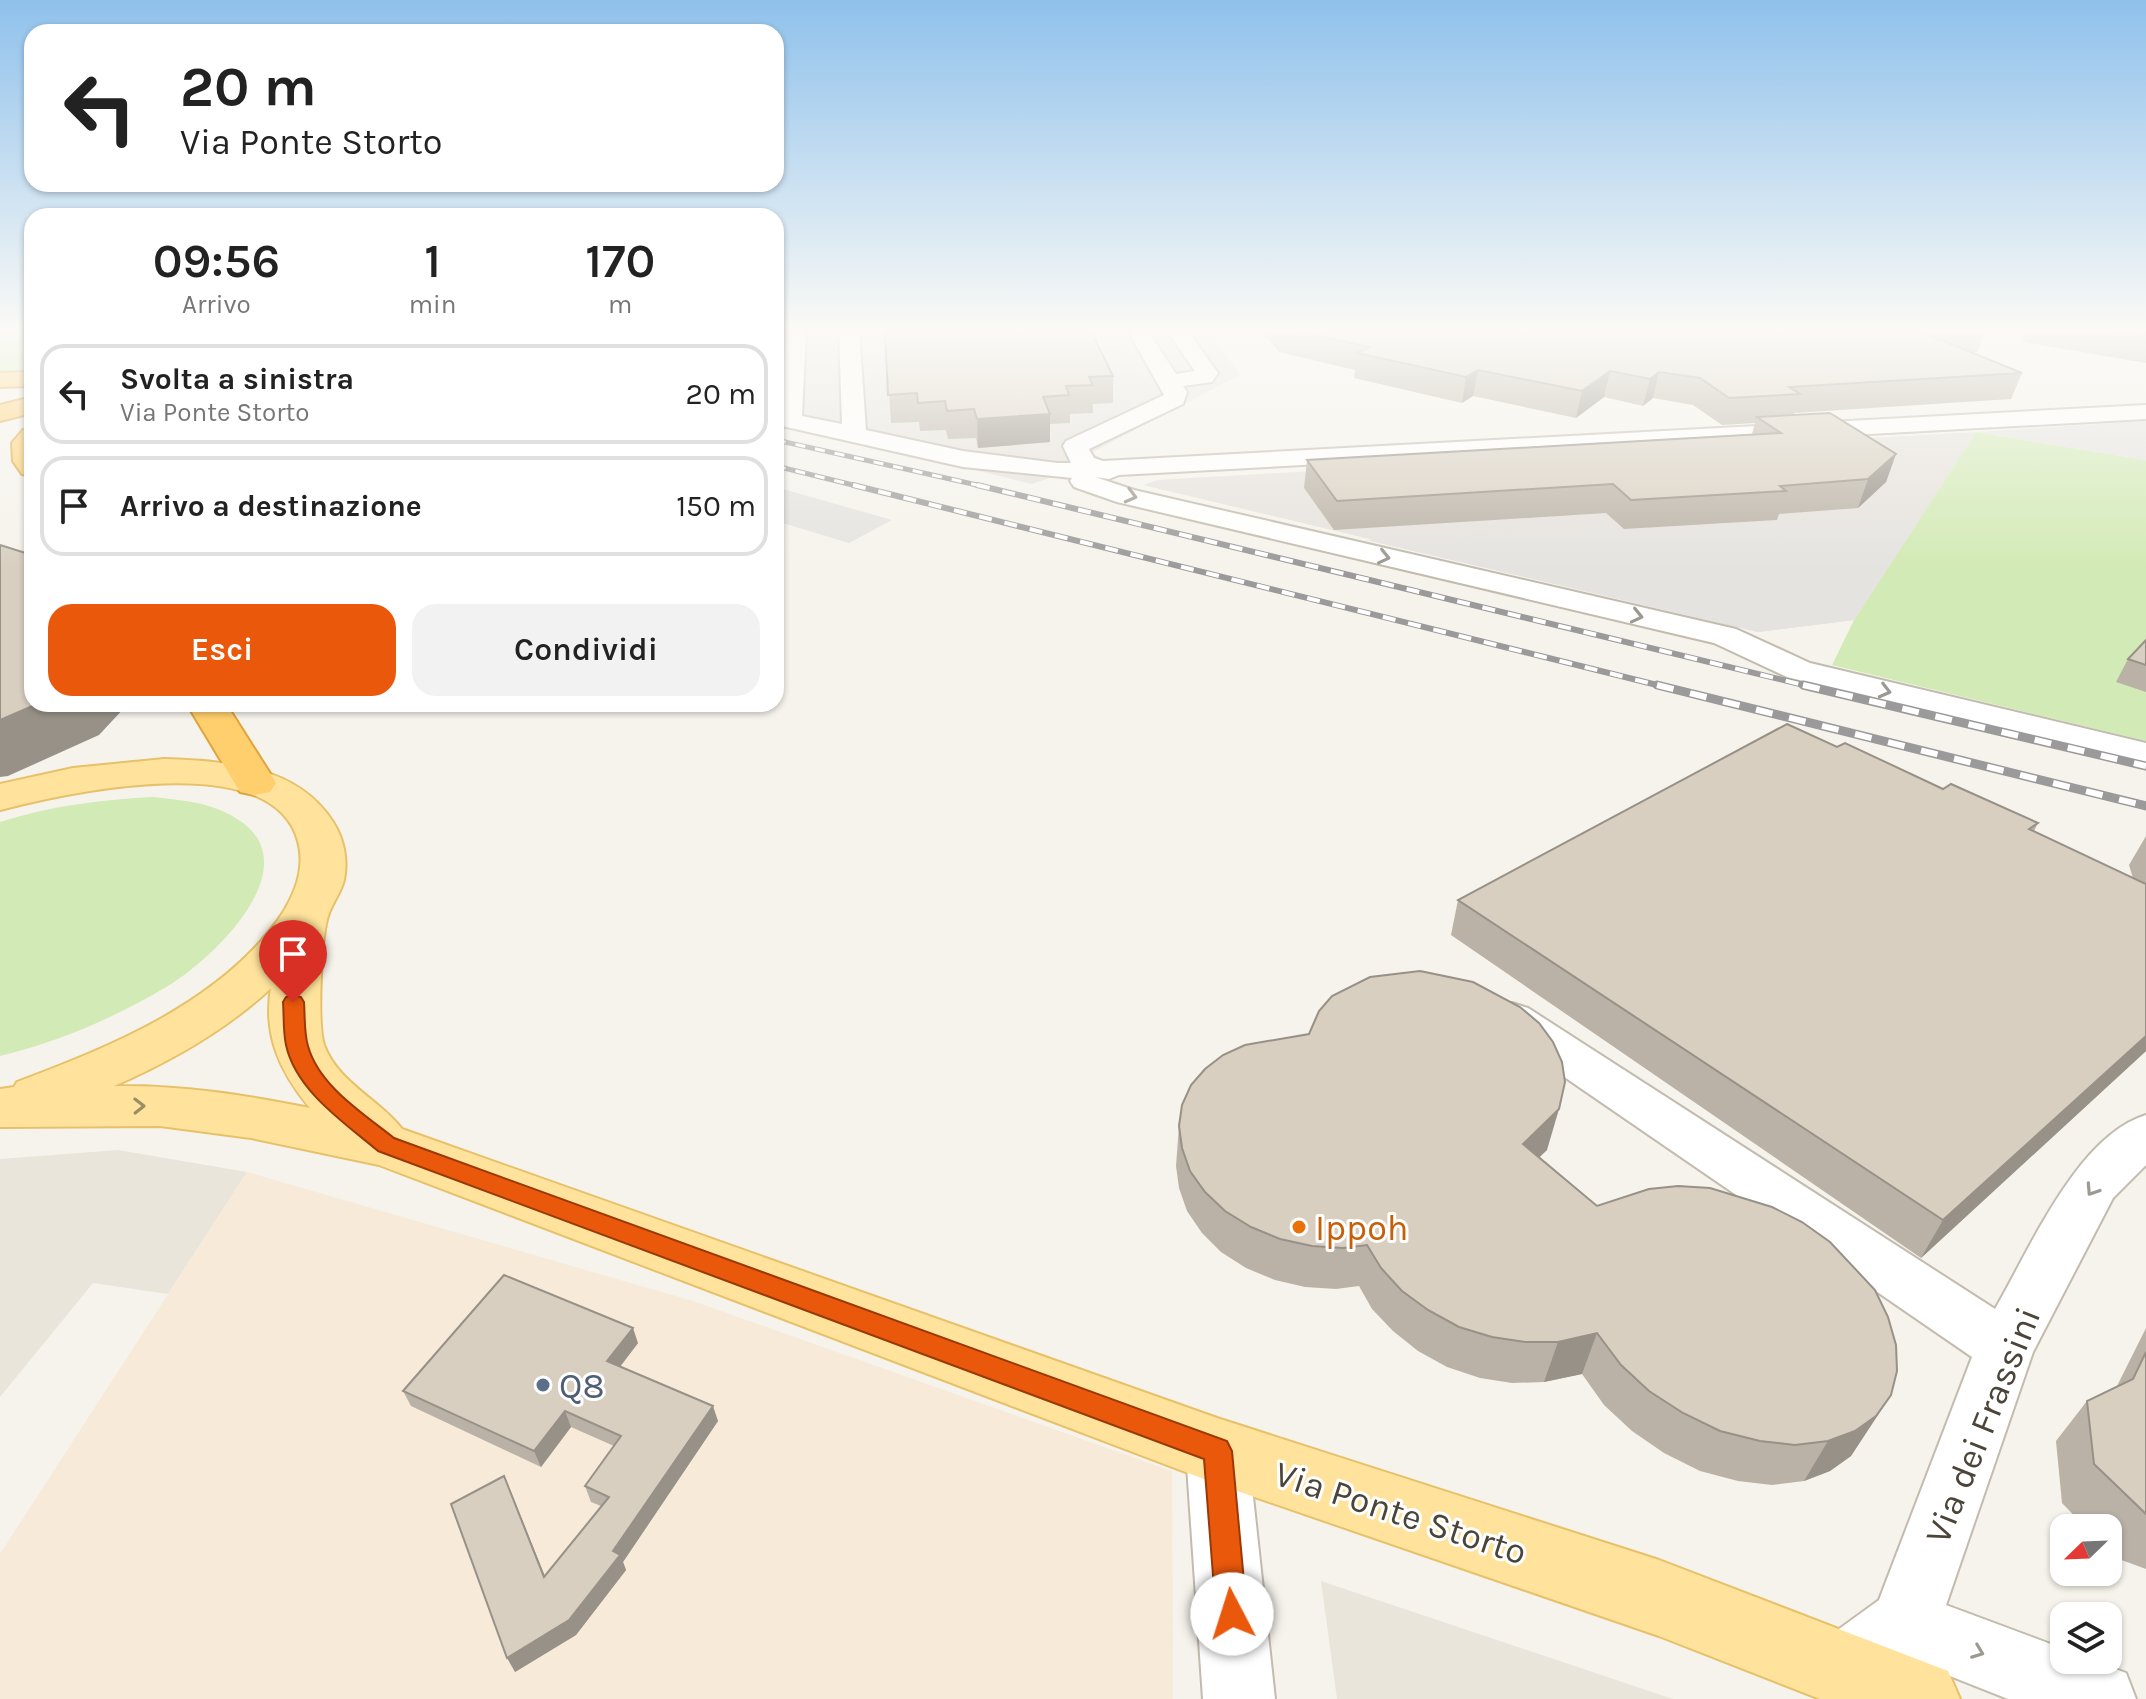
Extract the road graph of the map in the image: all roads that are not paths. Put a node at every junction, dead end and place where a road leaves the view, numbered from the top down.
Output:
1 (853, 410) edge
2 (1151, 410) edge
3 (2146, 412) edge
4 (784, 419) edge
5 (854, 435) junction
6 (1075, 446) junction
7 (1016, 467) junction
8 (1057, 471) junction
9 (1109, 471) junction
10 (212, 712) edge
11 (2146, 754) edge
12 (255, 783) junction
13 (0, 797) edge
14 (304, 918) junction
15 (1479, 997) edge
16 (2, 1108) edge
17 (2146, 1134) edge
18 (386, 1145) junction
19 (2005, 1347) junction
20 (1217, 1451) junction
21 (1905, 1624) junction
22 (1842, 1670) junction
23 (1239, 1699) edge
24 (1920, 1699) edge
25 (2100, 1699) edge

1 - 5 street
2 - 6 street
3 - 9 street
4 - 5 street
5 - 7 street
6 - 7 street
6 - 9 street
7 - 8 street
8 - 9 street
8 -> 11 street
10 - 12 highway
12 - 13 main road
12 - 14 main road
14 - 16 main road
14 - 18 main road, Via Ponte Storto
15 - 19 street
16 -> 18 main road, Via Ponte Storto
17 -> 19 street, Via dei Frassini
18 - 20 main road, Via Ponte Storto
19 - 21 street, Via dei Frassini
20 - 22 main road, Via Ponte Storto
20 - 23 street
21 - 22 street
21 -> 25 street
22 - 24 main road, Via Ponte Storto

